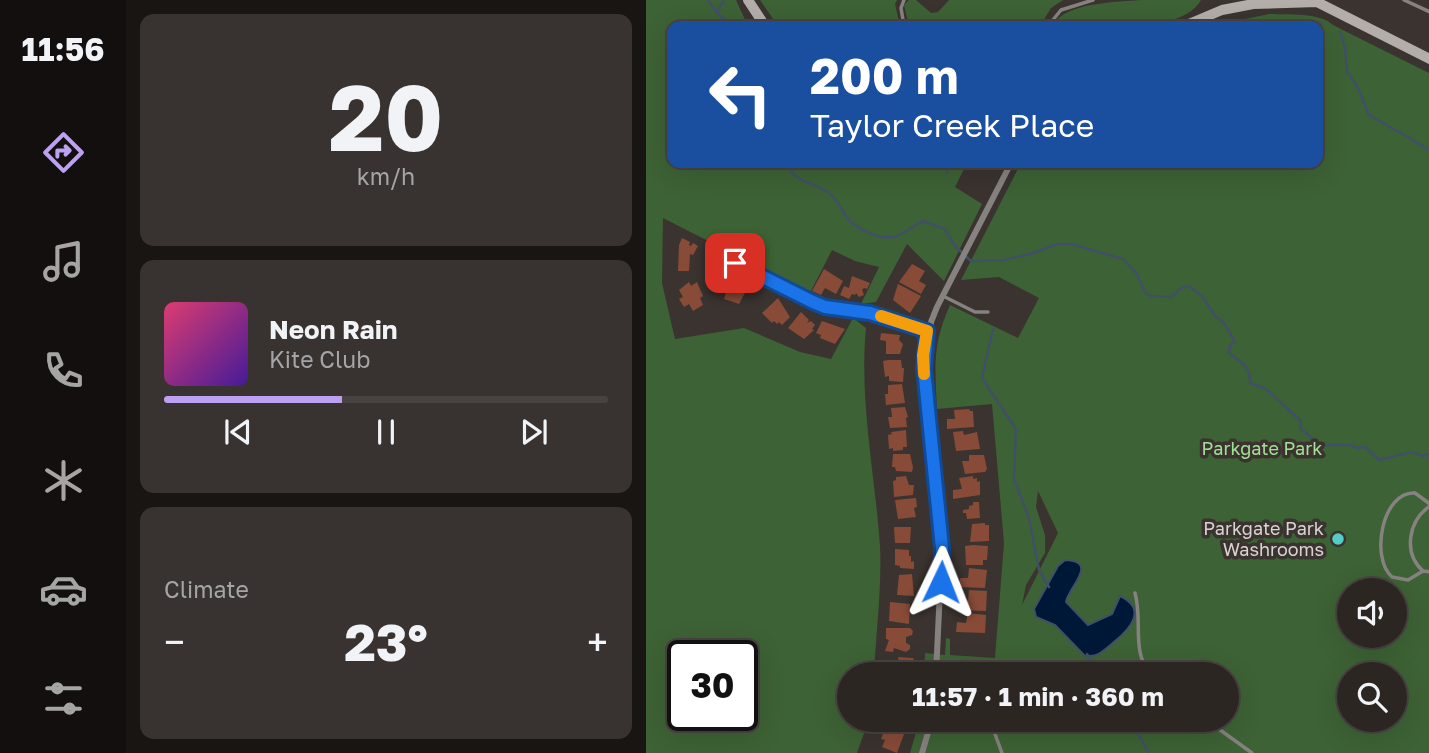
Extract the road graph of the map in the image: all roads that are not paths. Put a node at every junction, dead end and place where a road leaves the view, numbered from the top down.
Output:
1 (748, 0) edge
2 (904, 0) edge
3 (1093, 0) edge
4 (1404, 0) edge
5 (1318, 1) edge
6 (1429, 12) edge
7 (762, 21) edge
8 (903, 21) edge
9 (1052, 21) edge
10 (1195, 21) edge
11 (1429, 59) edge
12 (1008, 168) edge
13 (719, 261) dead end
14 (943, 296) junction
15 (988, 312) dead end
16 (927, 331) junction
17 (1429, 505) edge
18 (1422, 571) junction
19 (1429, 572) edge
20 (1135, 593) dead end
21 (937, 662) edge
22 (1142, 662) edge
23 (928, 732) edge
24 (994, 732) edge
25 (1223, 732) edge
26 (922, 753) edge
27 (1002, 753) edge
28 (1252, 753) edge

1 - 7 street
2 - 8 lane
3 - 9 lane
4 - 6 lane
5 - 10 street
5 - 11 street
12 - 14 street
13 - 16 street
14 - 15 lane
14 - 16 street
16 - 21 street
17 - 18 lane
17 - 18 lane
18 - 19 lane
20 - 22 lane
23 - 26 street
24 - 27 lane
25 - 28 lane

